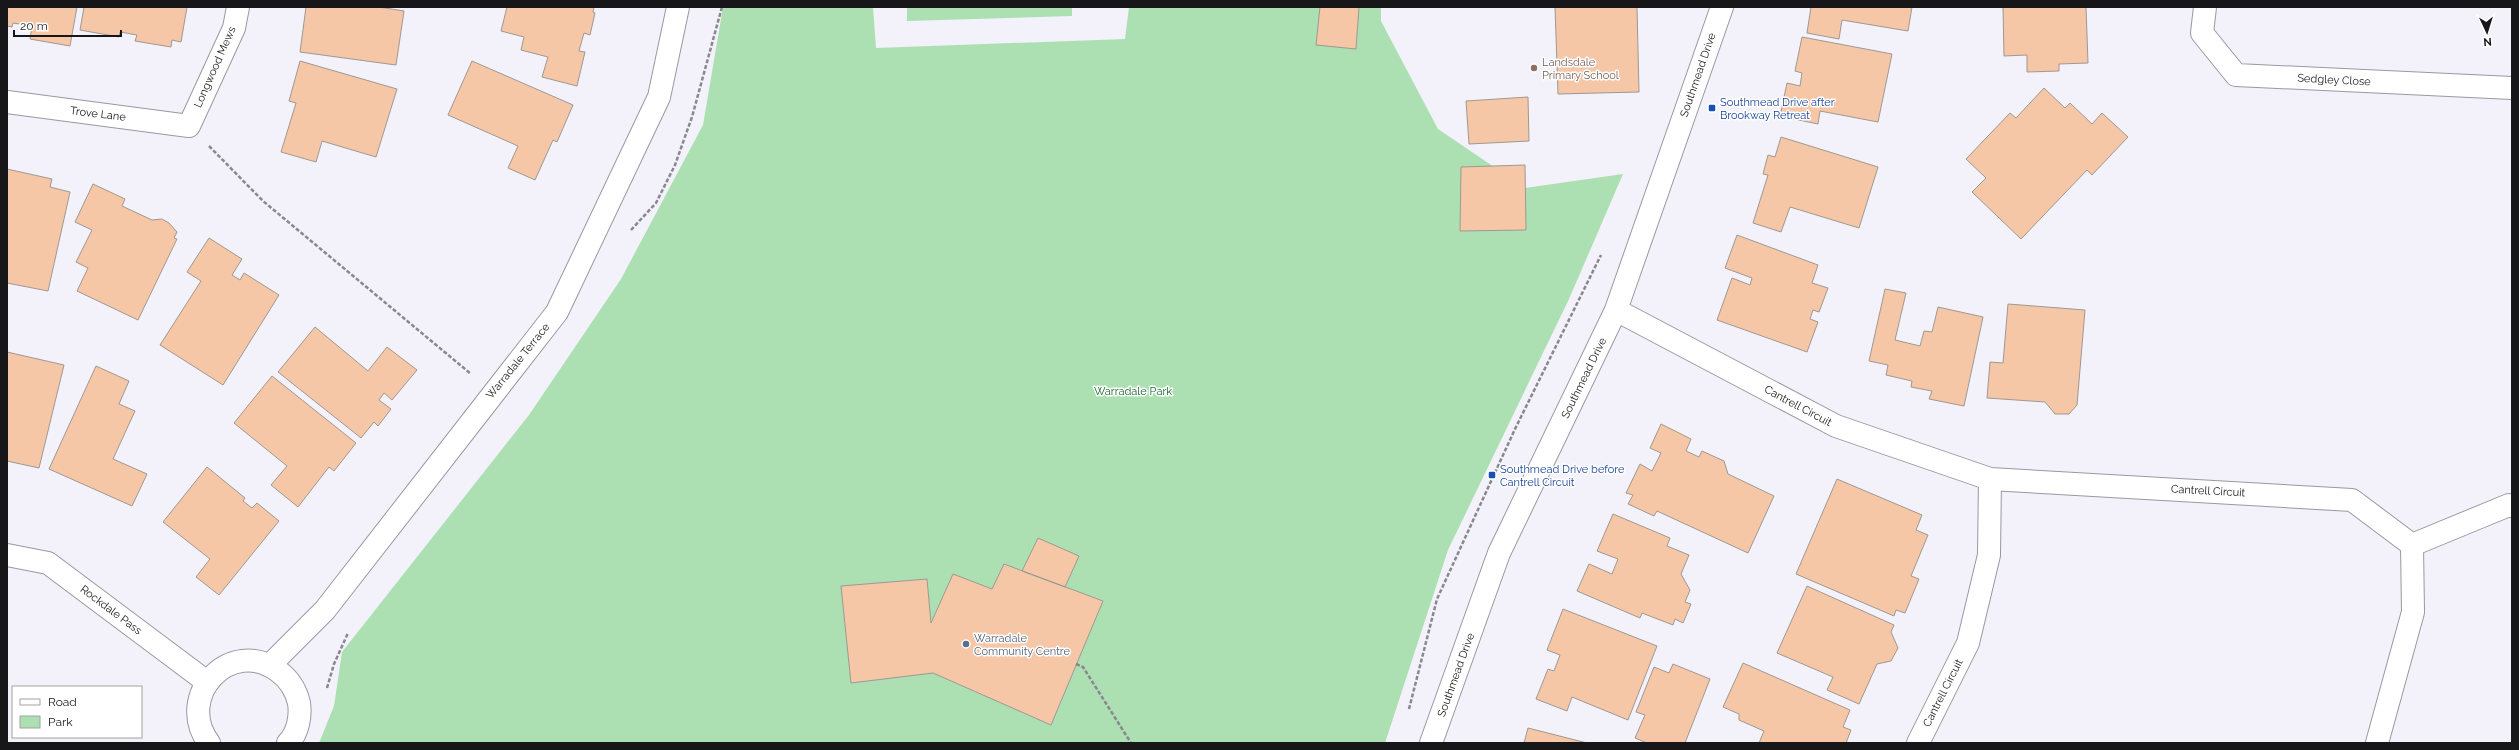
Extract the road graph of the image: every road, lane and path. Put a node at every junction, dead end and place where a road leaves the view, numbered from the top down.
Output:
1 (238, 7) edge
2 (678, 7) edge
3 (1722, 7) edge
4 (2205, 7) edge
5 (2512, 88) edge
6 (7, 102) edge
7 (189, 126) junction
8 (1602, 254) dead end
9 (1616, 310) junction
10 (493, 392) junction
11 (1990, 479) junction
12 (2512, 506) edge
13 (2412, 545) junction
14 (7, 556) edge
15 (1076, 664) dead end
16 (270, 665) junction
17 (207, 682) junction
18 (1407, 717) dead end
19 (209, 743) edge
20 (288, 743) edge
21 (1131, 743) edge
22 (1431, 743) edge
23 (1918, 743) edge
24 (2377, 743) edge

1 - 7 street, Longwood Mews
2 - 10 street, Warradale Terrace
3 - 9 street, Southmead Drive
4 - 5 street, Sedgley Close
6 - 7 street, Trove Lane
7 - 10 path
8 - 18 path
9 - 11 street, Cantrell Circuit
9 - 22 street, Southmead Drive
10 - 16 street, Warradale Terrace
11 - 13 street, Cantrell Circuit
11 - 23 street, Cantrell Circuit
12 - 13 street
13 - 24 street
14 - 17 street, Rockdale Pass
15 - 21 path
16 - 17 street
16 - 20 street
17 - 19 street

